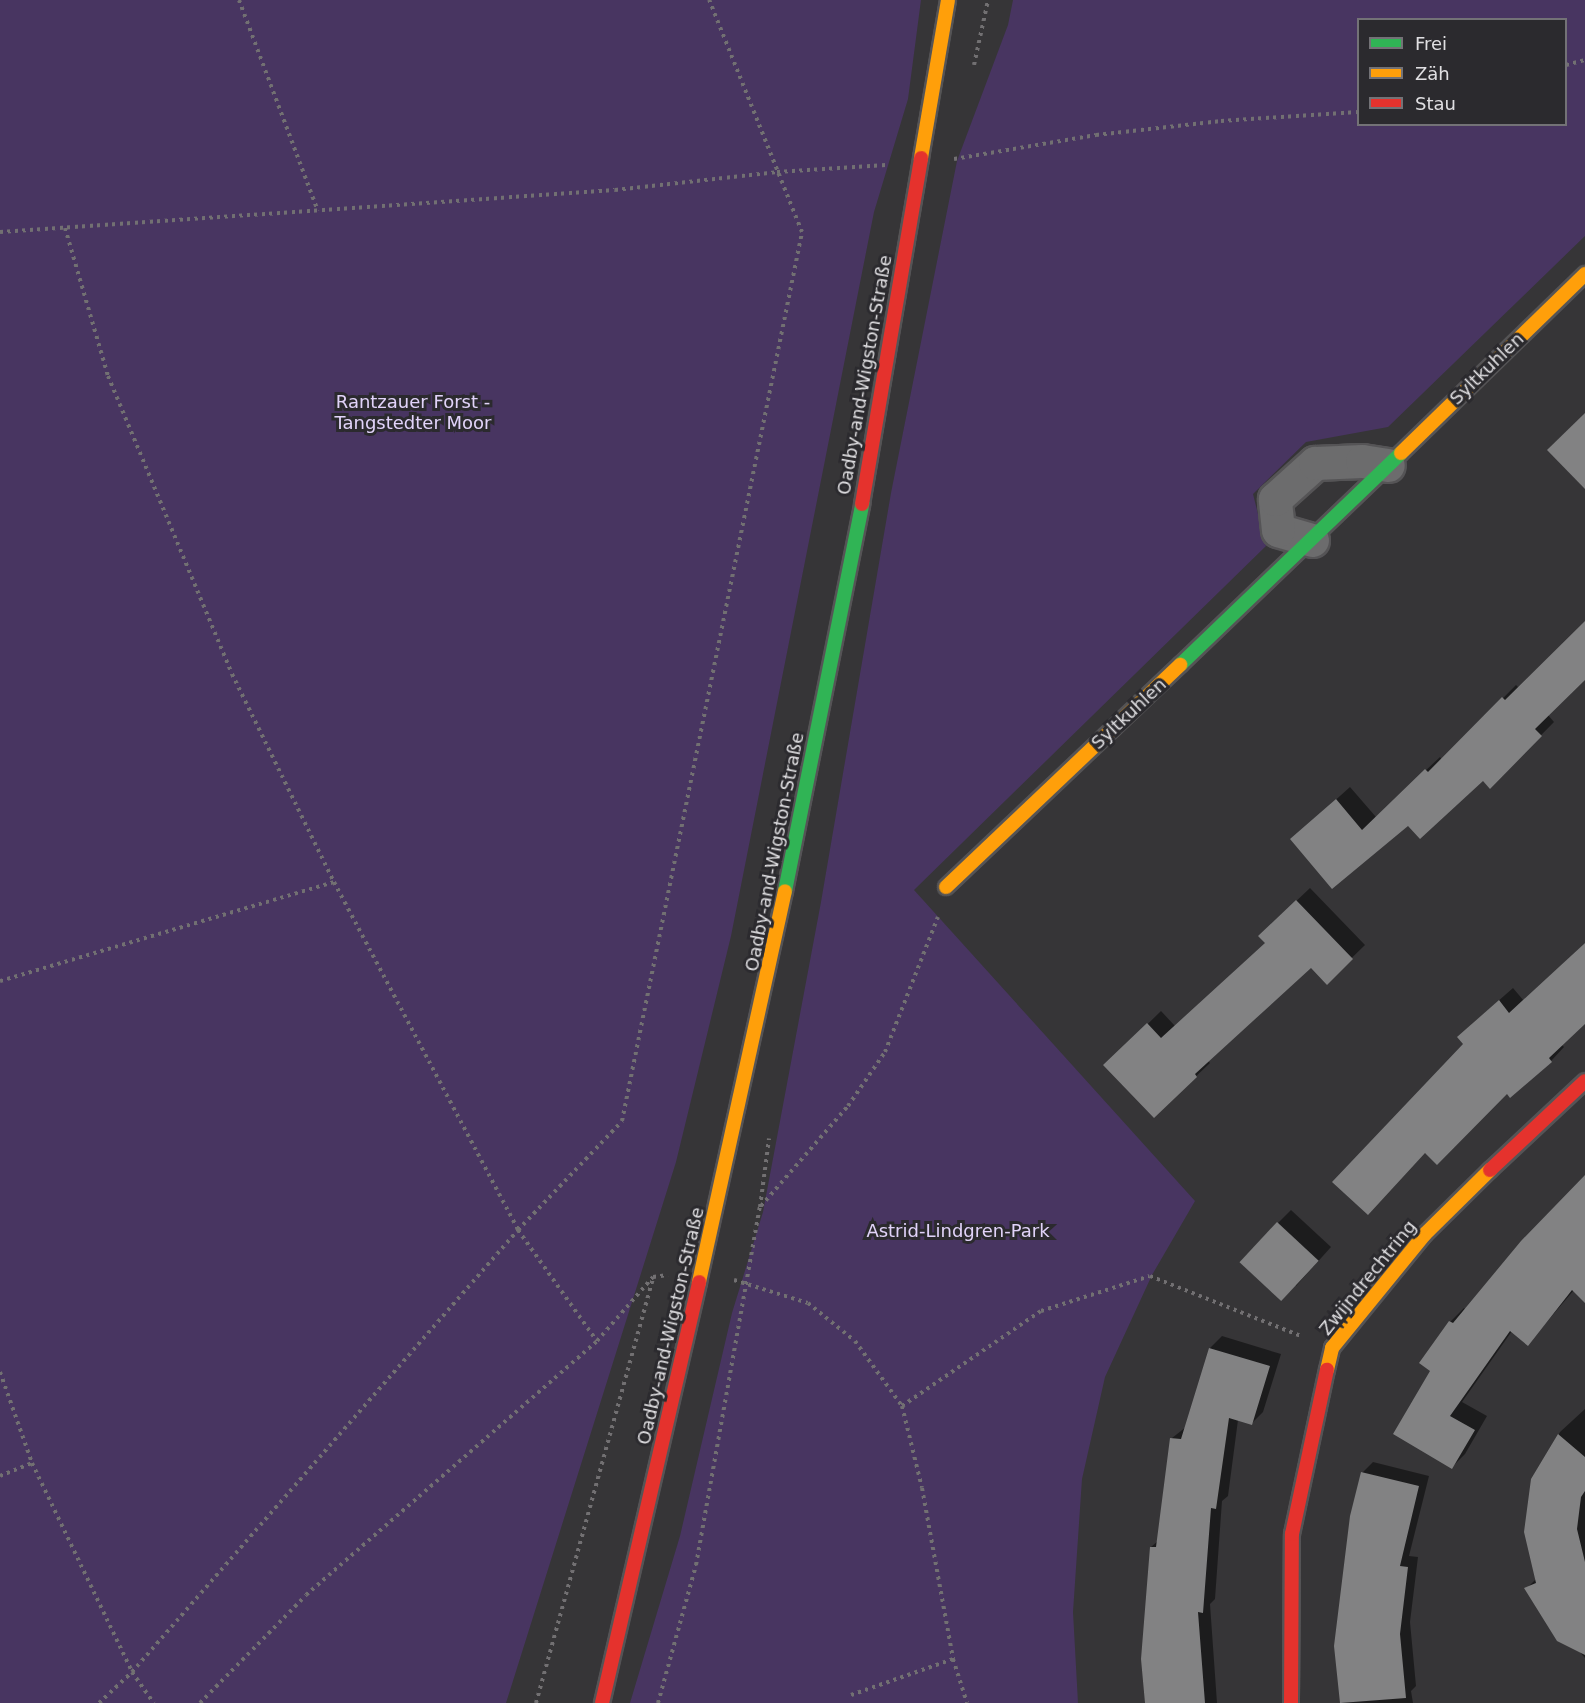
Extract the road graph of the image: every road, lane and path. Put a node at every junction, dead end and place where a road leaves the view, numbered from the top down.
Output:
1 (239, 0) edge
2 (710, 0) edge
3 (948, 0) edge
4 (1585, 60) edge
5 (1567, 65) edge
6 (1357, 112) edge
7 (952, 159) dead end
8 (920, 162) junction
9 (777, 172) junction
10 (318, 211) junction
11 (65, 228) junction
12 (0, 232) edge
13 (1585, 274) edge
14 (1388, 465) junction
15 (1312, 540) junction
16 (334, 882) junction
17 (946, 887) joint
18 (0, 981) edge
19 (1585, 1081) edge
20 (518, 1230) junction
21 (747, 1283) junction
22 (597, 1341) junction
23 (1332, 1348) junction
24 (0, 1372) edge
25 (902, 1406) junction
26 (32, 1463) junction
27 (0, 1476) edge
28 (953, 1659) junction
29 (132, 1672) junction
30 (851, 1695) dead end
31 (99, 1703) edge
32 (154, 1703) edge
33 (200, 1703) edge
34 (536, 1703) edge
35 (602, 1703) edge
36 (658, 1703) edge
37 (967, 1703) edge
38 (1291, 1703) edge

1 - 10 path
2 - 9 path
3 - 8 main road, Oadby-and-Wigston-Straße
4 - 5 path
6 - 7 path
8 - 9 path
8 - 35 main road, Oadby-and-Wigston-Straße
9 - 10 path
9 - 20 path
10 - 11 path
11 - 12 path
11 - 16 path
13 - 14 main road, Syltkuhlen
14 - 15 main road, Syltkuhlen
14 - 15 street
15 - 17 main road, Syltkuhlen
16 - 18 path
16 - 20 path
17 - 21 path
19 - 23 main road, Zwijndrechtring
20 - 22 path
20 - 29 path
21 - 25 path
21 - 36 path
22 - 33 path
22 - 34 path
23 - 25 path
23 - 38 main road, Zwijndrechtring
24 - 26 path
25 - 28 path
26 - 27 path
26 - 29 path
28 - 30 path
28 - 37 path
29 - 31 path
29 - 32 path

